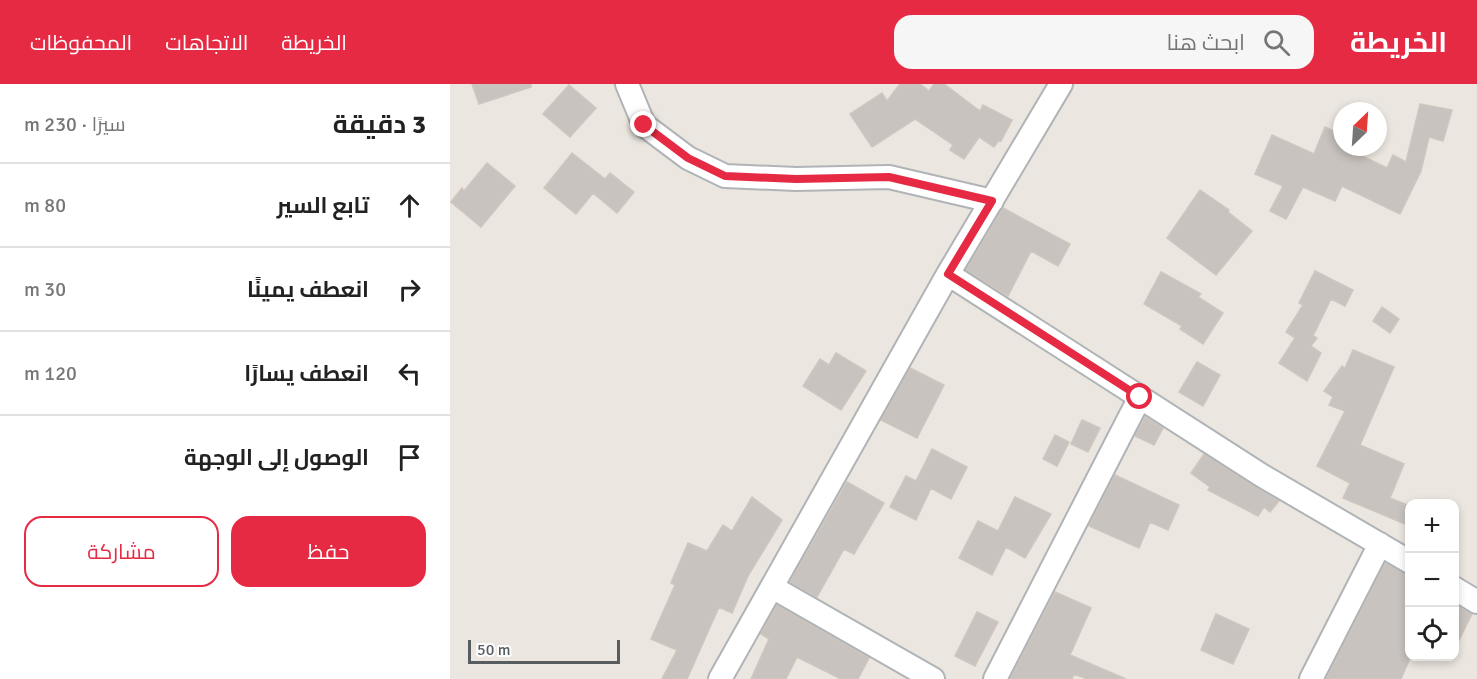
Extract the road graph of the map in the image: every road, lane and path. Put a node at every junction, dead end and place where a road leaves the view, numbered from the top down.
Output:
1 (627, 84) edge
2 (1061, 84) edge
3 (992, 201) junction
4 (948, 274) junction
5 (1140, 397) junction
6 (1380, 544) junction
7 (1405, 559) edge
8 (772, 587) junction
9 (1459, 591) edge
10 (1477, 602) edge
11 (720, 679) edge
12 (933, 679) edge
13 (995, 679) edge
14 (1311, 679) edge

1 - 3 street
2 - 3 street
3 - 4 street
4 - 5 street
4 - 8 street
5 - 6 street
5 - 13 street
6 - 7 street
6 - 14 street
8 - 11 street
8 - 12 street
9 - 10 street

